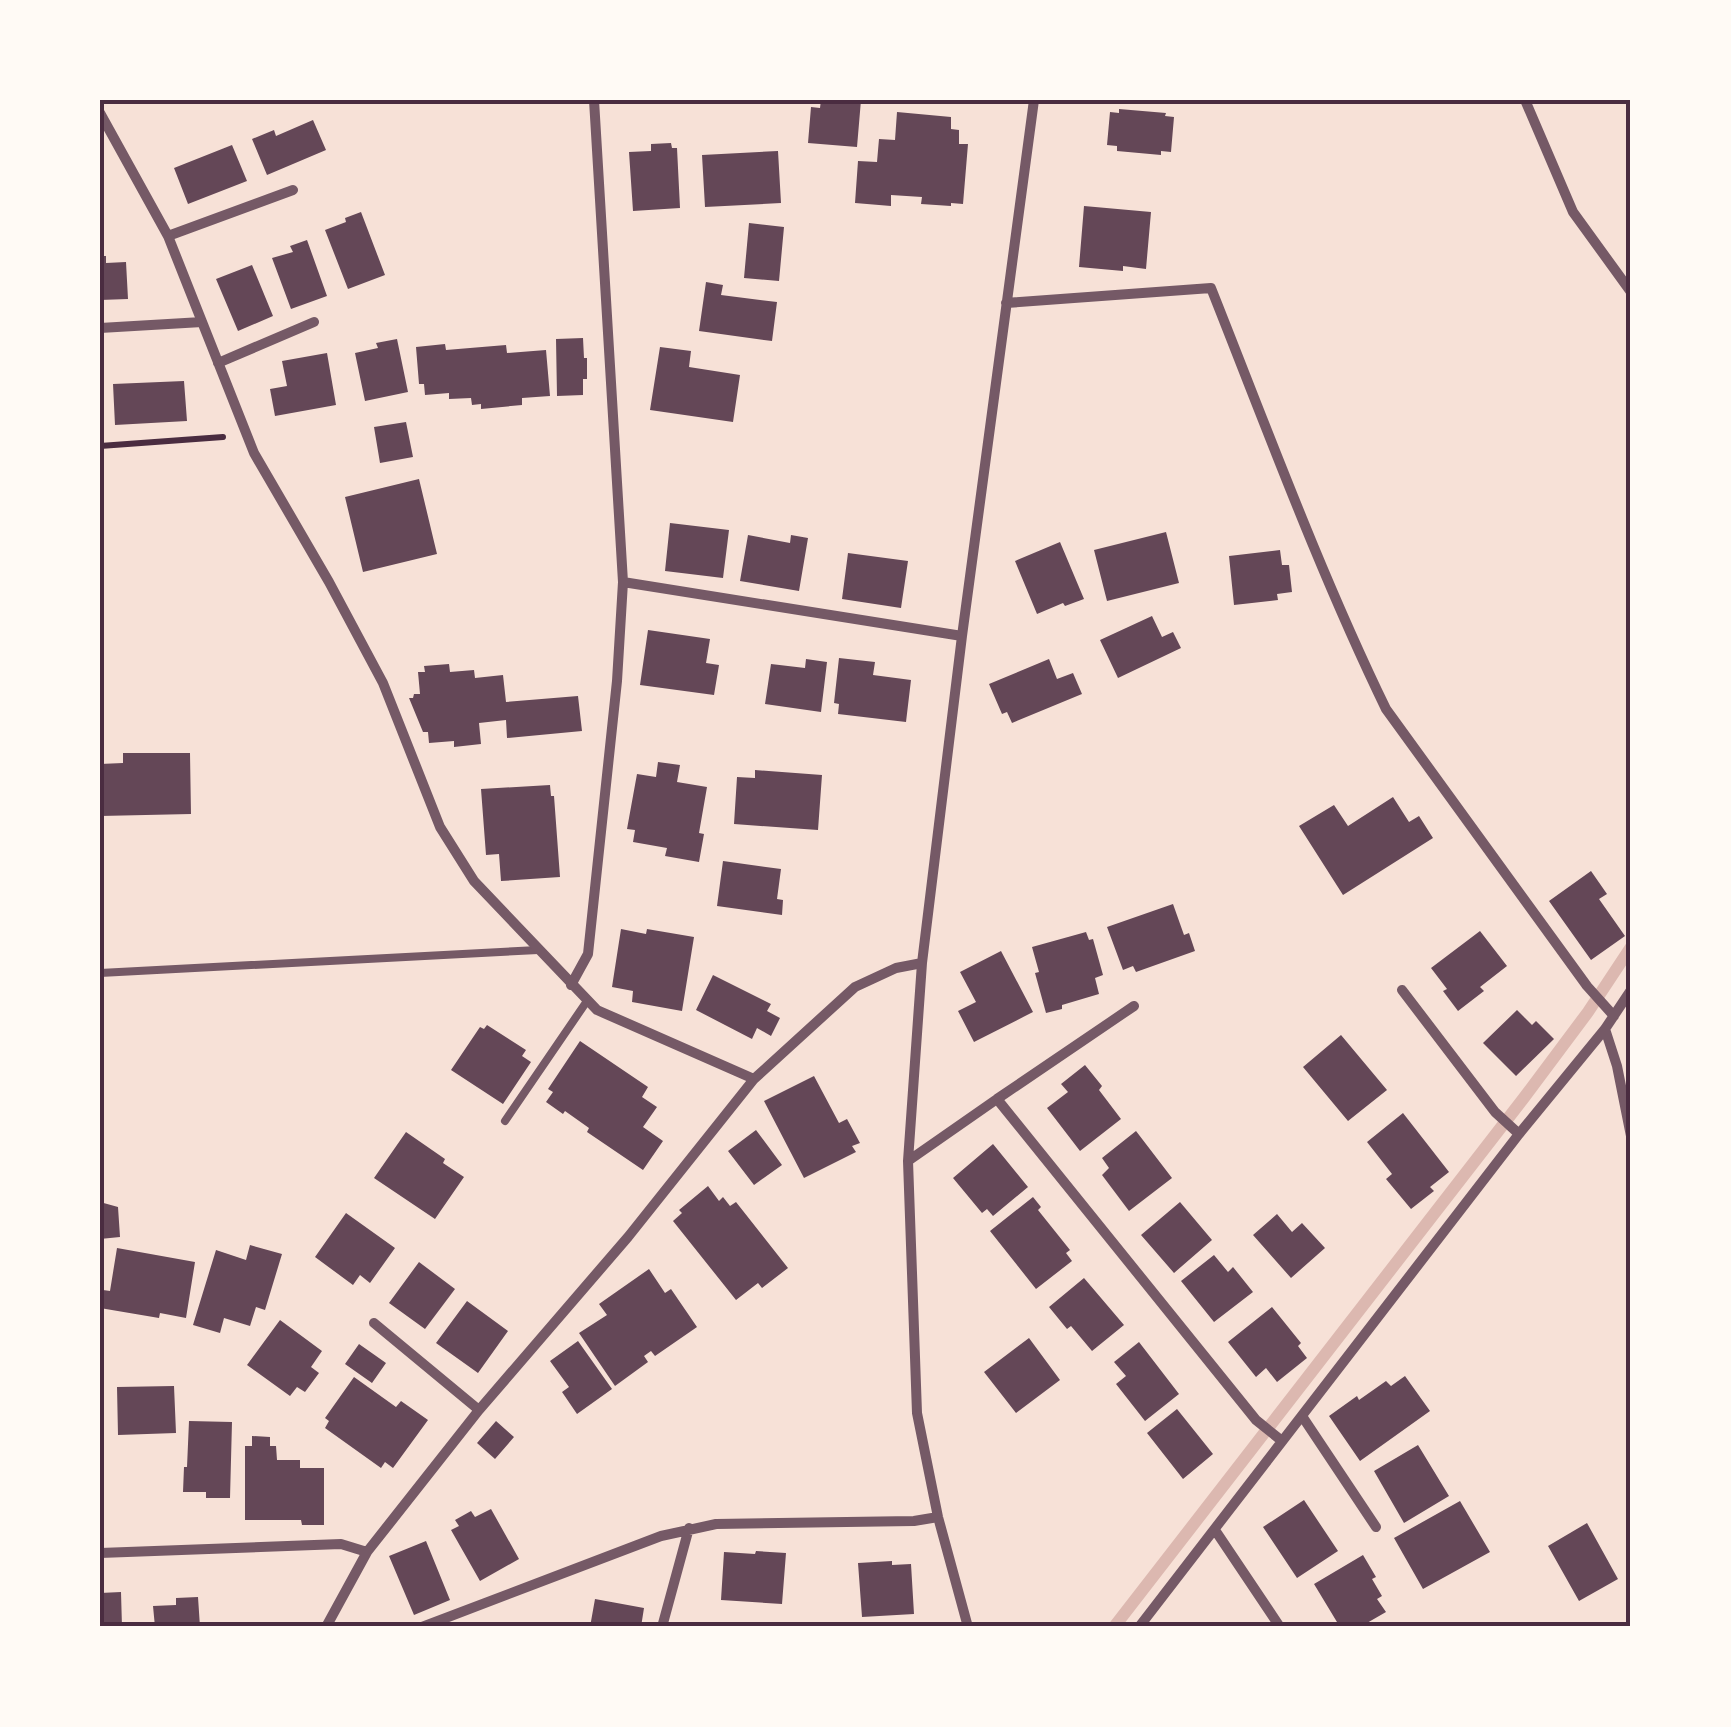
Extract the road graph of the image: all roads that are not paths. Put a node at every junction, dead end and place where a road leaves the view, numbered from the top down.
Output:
1 (594, 100) edge
2 (1034, 100) edge
3 (1525, 100) edge
4 (100, 112) edge
5 (104, 125) edge
6 (294, 190) dead end
7 (168, 236) junction
8 (1631, 292) edge
9 (1006, 302) junction
10 (202, 322) junction
11 (314, 322) dead end
12 (100, 328) edge
13 (218, 363) junction
14 (623, 582) junction
15 (962, 636) junction
16 (538, 950) junction
17 (922, 963) junction
18 (100, 973) edge
19 (571, 985) junction
20 (1402, 990) dead end
21 (1631, 990) edge
22 (587, 1001) junction
23 (1134, 1006) dead end
24 (1614, 1016) junction
25 (1605, 1028) junction
26 (754, 1080) junction
27 (997, 1098) junction
28 (505, 1121) dead end
29 (1520, 1134) junction
30 (1631, 1136) edge
31 (908, 1161) junction
32 (374, 1323) dead end
33 (479, 1410) junction
34 (1302, 1416) junction
35 (1282, 1441) junction
36 (938, 1517) junction
37 (1376, 1527) dead end
38 (689, 1528) junction
39 (1214, 1530) junction
40 (367, 1552) junction
41 (100, 1553) edge
42 (326, 1627) edge
43 (422, 1627) edge
44 (662, 1627) edge
45 (968, 1627) edge
46 (1139, 1627) edge
47 (1280, 1627) edge

1 - 14 street
2 - 9 street
3 - 8 street
4 - 5 street
5 - 7 street
6 - 7 street
7 - 10 street
9 - 15 street
9 - 24 street
10 - 12 street
10 - 13 street
11 - 13 street
13 - 16 street
14 - 15 street
14 - 19 street
15 - 17 street
16 - 18 lane
16 - 19 street
17 - 26 street
17 - 31 street
19 - 22 street
20 - 29 street
21 - 24 street
22 - 26 street
22 - 28 lane
23 - 27 street
24 - 25 street
25 - 29 street
25 - 30 street
26 - 33 street
27 - 31 street
27 - 35 street
29 - 34 street
31 - 36 street
32 - 33 street
33 - 40 street
34 - 35 street
34 - 37 street
35 - 39 street
36 - 38 street
36 - 45 street
38 - 43 street
38 - 44 street
39 - 46 street
39 - 47 street
40 - 41 street
40 - 42 street

